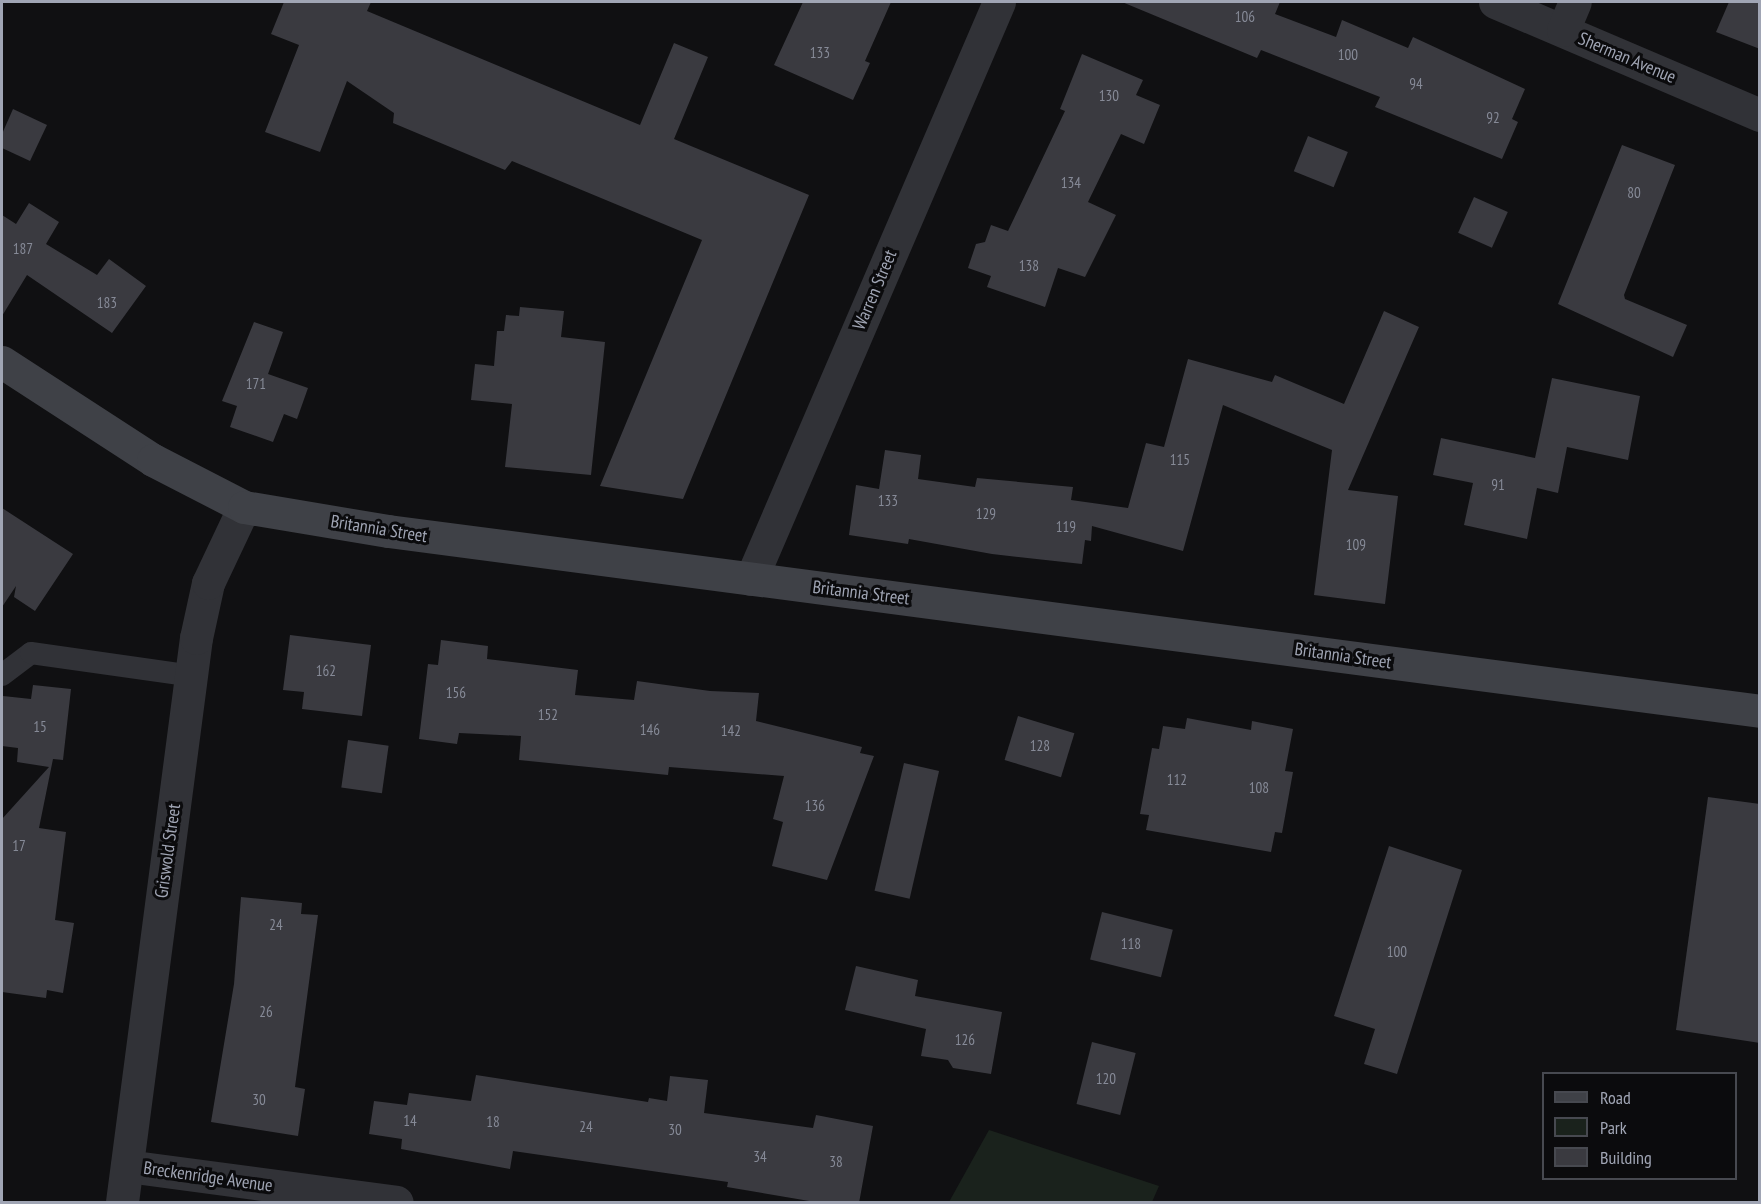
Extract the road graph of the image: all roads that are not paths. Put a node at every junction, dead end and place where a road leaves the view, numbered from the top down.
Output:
1 (999, 2) edge
2 (1495, 2) edge
3 (1569, 16) edge
4 (1760, 115) edge
5 (2, 362) edge
6 (244, 507) junction
7 (751, 579) junction
8 (2, 675) edge
9 (192, 676) junction
10 (1760, 711) edge
11 (127, 1166) junction
12 (122, 1203) edge
13 (397, 1203) edge

1 - 7 street, Warren Street
2 - 3 street, Sherman Avenue
3 - 4 street, Sherman Avenue
5 - 6 main road, Britannia Street
6 - 7 main road, Britannia Street
6 - 9 street, Griswold Street
7 - 10 main road, Britannia Street
8 - 9 lane
9 - 11 street, Griswold Street
11 - 12 street, Griswold Street
11 - 13 street, Breckenridge Avenue

